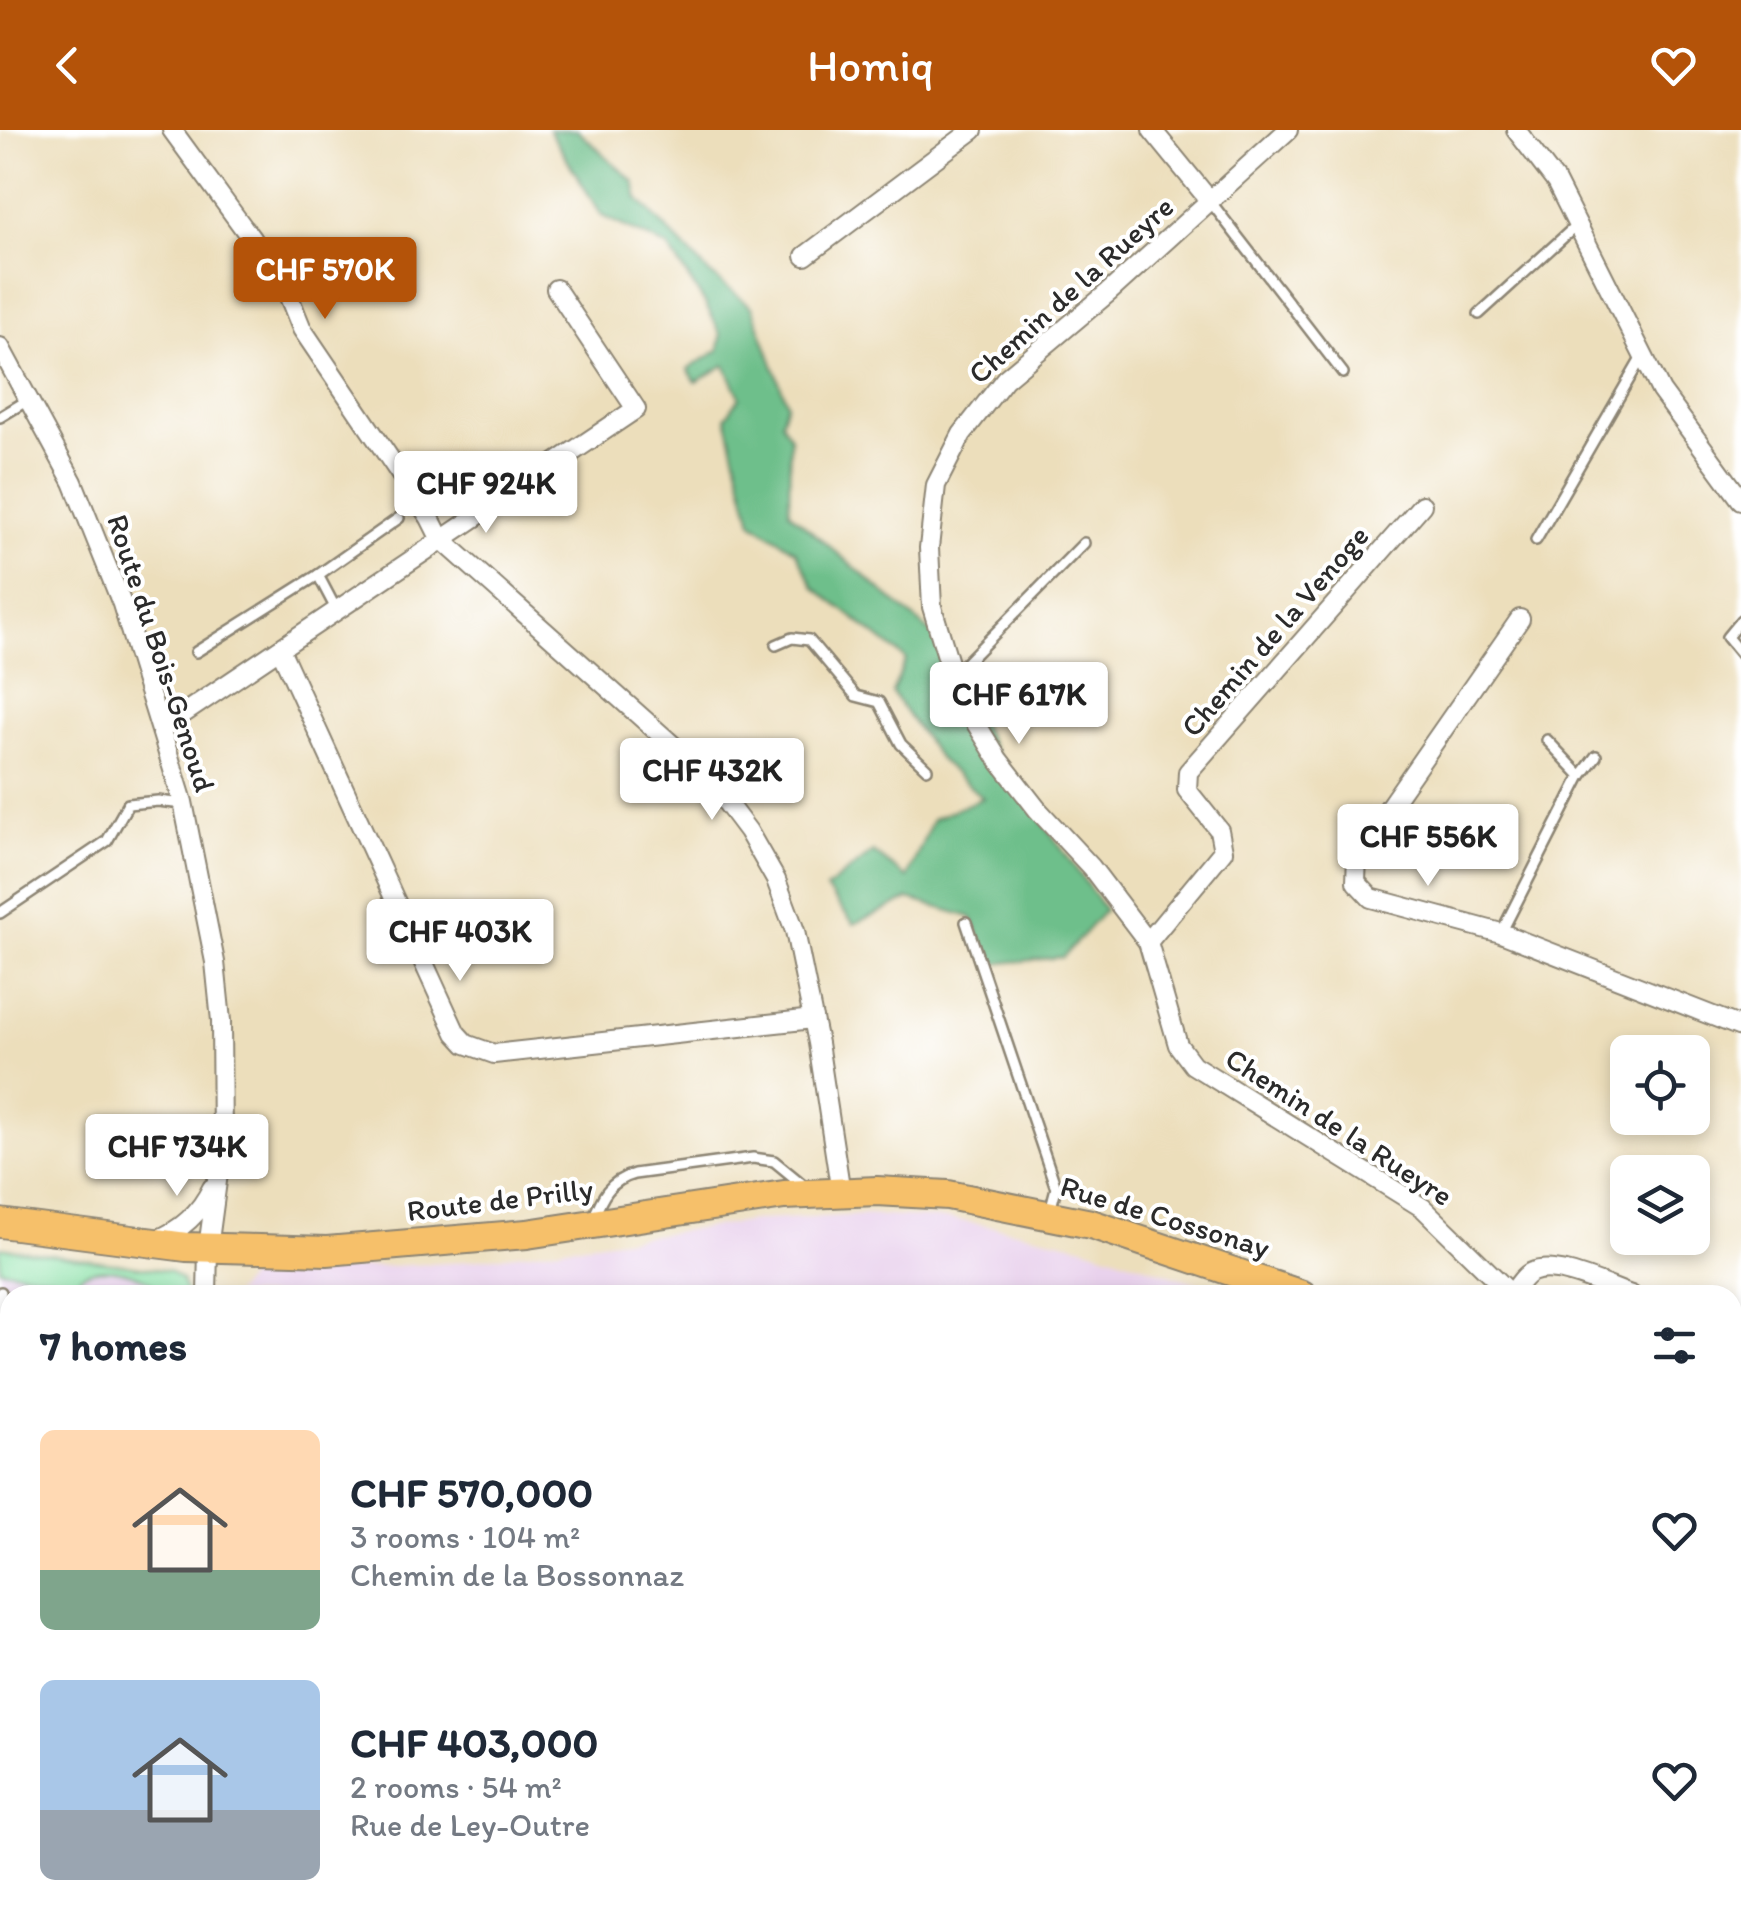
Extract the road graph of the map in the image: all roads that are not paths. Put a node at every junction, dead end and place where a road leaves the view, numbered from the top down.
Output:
1 (172, 130) edge
2 (973, 130) edge
3 (1152, 130) edge
4 (1288, 130) edge
5 (1516, 130) edge
6 (1210, 200) junction
7 (1578, 224) junction
8 (805, 256) dead end
9 (556, 289) dead end
10 (1478, 314) dead end
11 (0, 347) edge
12 (1642, 356) junction
13 (1343, 373) dead end
14 (28, 400) junction
15 (0, 417) edge
16 (1741, 500) edge
17 (1422, 505) dead end
18 (398, 518) dead end
19 (440, 538) junction
20 (1536, 540) dead end
21 (1084, 543) dead end
22 (318, 575) junction
23 (337, 610) junction
24 (1520, 619) dead end
25 (1741, 620) edge
26 (776, 645) dead end
27 (280, 649) junction
28 (196, 652) dead end
29 (1741, 654) edge
30 (953, 676) junction
31 (162, 728) junction
32 (1547, 740) dead end
33 (1596, 756) dead end
34 (927, 768) dead end
35 (1580, 776) junction
36 (183, 804) junction
37 (0, 913) edge
38 (966, 922) dead end
39 (1501, 933) junction
40 (1148, 942) junction
41 (813, 1018) junction
42 (1741, 1027) edge
43 (218, 1174) junction
44 (827, 1193) junction
45 (1007, 1205) joint
46 (1050, 1214) junction
47 (0, 1223) edge
48 (591, 1223) junction
49 (152, 1242) junction
50 (208, 1248) junction
51 (207, 1285) edge
52 (1272, 1285) edge
53 (1502, 1285) edge
54 (1520, 1285) edge
55 (1603, 1285) edge

1 - 19 street
2 - 8 street
3 - 6 street
4 - 6 street, Chemin de la Rueyre
5 - 7 street
6 - 13 lane
6 - 30 street, Chemin de la Rueyre
7 - 10 lane
7 - 12 street
9 - 19 street
11 - 14 street, Route du Bois-Genoud
12 - 16 street
12 - 20 lane
14 - 15 lane
14 - 31 street, Route du Bois-Genoud
17 - 40 street, Chemin de la Venoge
18 - 22 lane
19 - 23 street
19 - 41 street
21 - 30 lane
22 - 23 lane
22 - 28 lane
23 - 27 street
24 - 39 street
25 - 29 lane
26 - 34 lane
27 - 31 street
27 - 41 street
30 - 40 street, Chemin de la Rueyre
31 - 36 street, Route du Bois-Genoud
32 - 35 lane
33 - 35 lane
35 - 39 lane
36 - 37 lane
36 - 43 street, Route du Bois-Genoud
38 - 46 lane
39 - 42 street
40 - 53 street, Chemin de la Rueyre
41 - 44 street
43 - 49 street, Route du Bois-Genoud
43 - 50 street, Route du Bois-Genoud
44 - 45 main road, Route de Prilly
44 - 48 main road, Route de Prilly
44 - 48 lane
45 - 46 main road, Rue de Cossonay
46 - 52 main road, Rue de Cossonay
47 - 49 main road, Route de Prilly
48 - 50 main road, Route de Prilly
49 - 50 main road, Route de Prilly
50 - 51 street, Route du Bois-Genoud
54 - 55 street

